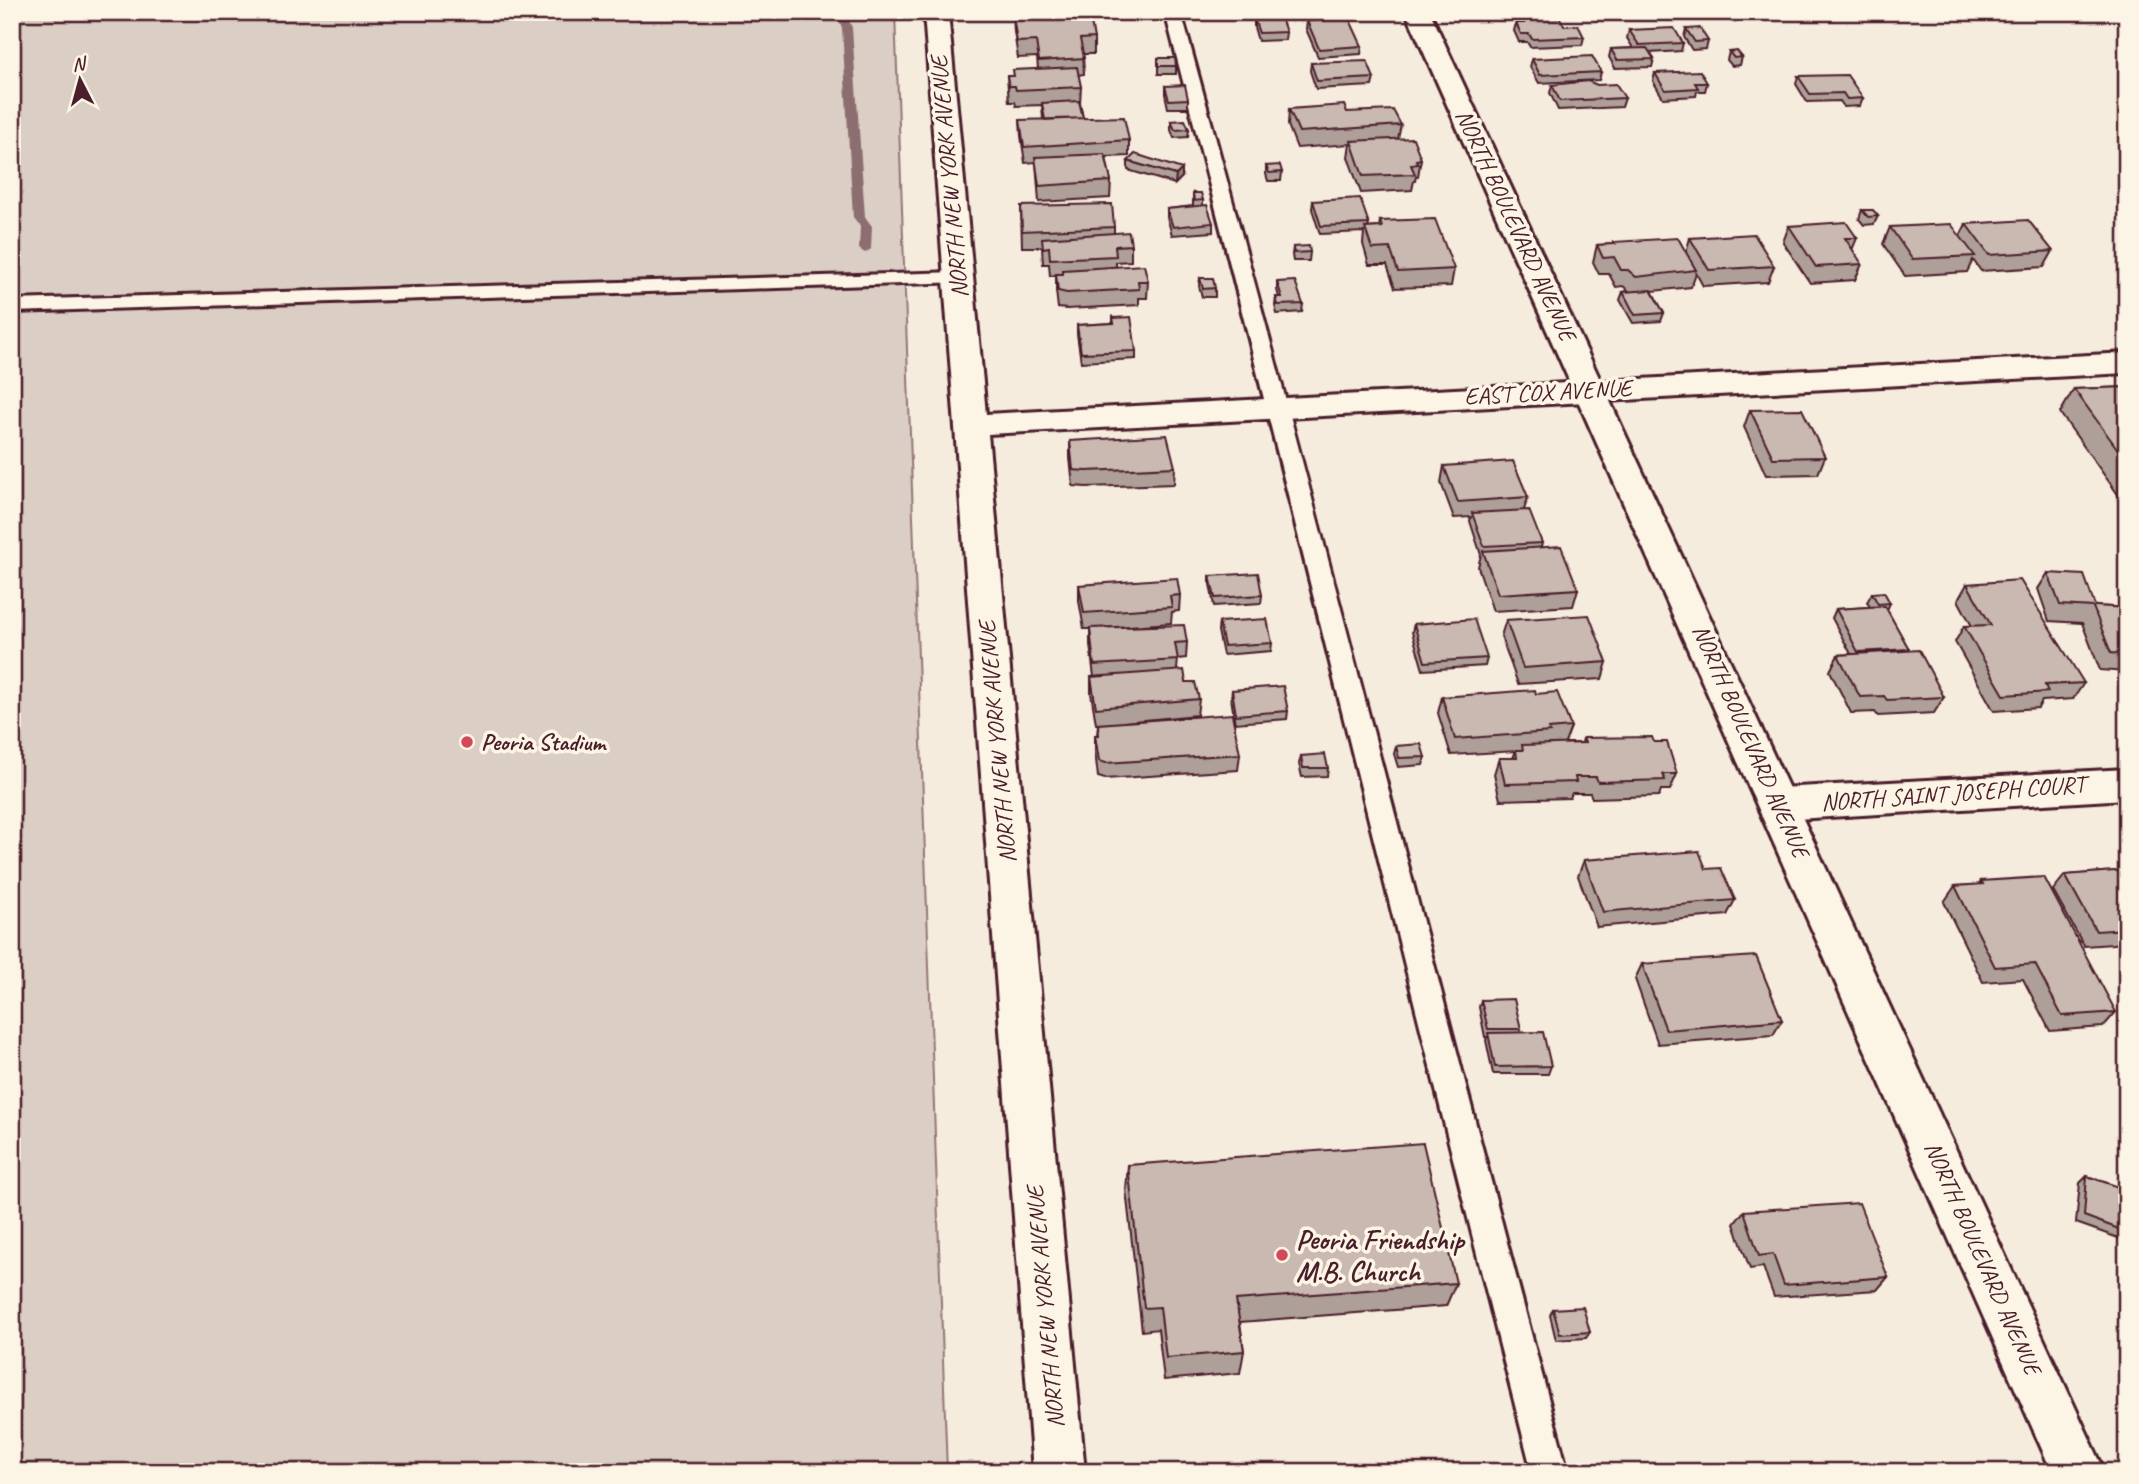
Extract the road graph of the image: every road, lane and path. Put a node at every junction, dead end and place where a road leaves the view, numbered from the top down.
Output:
1 (936, 12) edge
2 (1173, 12) edge
3 (1418, 12) edge
4 (958, 278) junction
5 (12, 306) edge
6 (2127, 363) edge
7 (1591, 389) junction
8 (1279, 407) junction
9 (969, 425) junction
10 (2127, 784) edge
11 (1779, 804) junction
12 (1059, 1472) edge
13 (1550, 1472) edge
14 (2079, 1472) edge

1 - 4 street, NORTH NEW YORK AVENUE
2 - 8 lane
3 - 7 street, NORTH BOULEVARD AVENUE
4 - 5 lane
4 - 9 street, NORTH NEW YORK AVENUE
6 - 7 street, EAST COX AVENUE
7 - 8 street, EAST COX AVENUE
7 - 11 street, NORTH BOULEVARD AVENUE
8 - 9 street, EAST COX AVENUE
8 - 13 lane
9 - 12 street, NORTH NEW YORK AVENUE
10 - 11 street, NORTH SAINT JOSEPH COURT
11 - 14 street, NORTH BOULEVARD AVENUE

